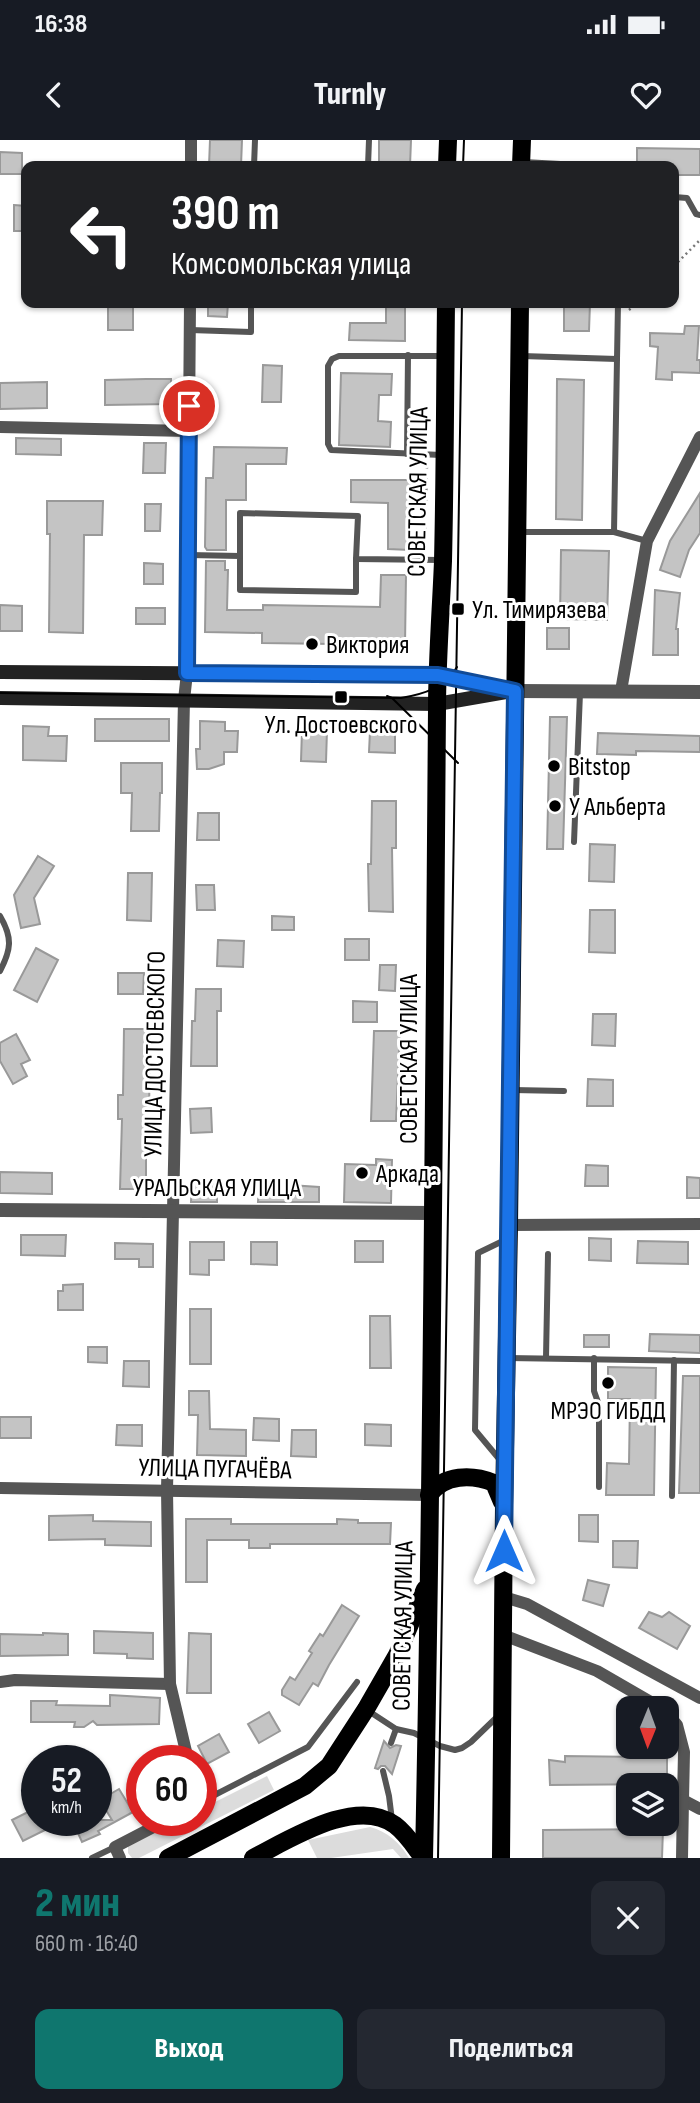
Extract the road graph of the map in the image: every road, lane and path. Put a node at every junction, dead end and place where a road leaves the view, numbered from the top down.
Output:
1 (191, 140) edge
2 (255, 140) edge
3 (369, 140) edge
4 (448, 140) edge
5 (522, 140) edge
6 (191, 161) edge
7 (254, 161) edge
8 (368, 161) edge
9 (447, 161) edge
10 (522, 161) edge
11 (679, 197) edge
12 (700, 215) edge
13 (700, 240) edge
14 (679, 261) edge
15 (190, 308) edge
16 (251, 308) edge
17 (446, 308) edge
18 (520, 308) edge
19 (618, 308) edge
20 (190, 330) junction
21 (408, 355) junction
22 (445, 356) junction
23 (519, 356) junction
24 (617, 359) junction
25 (427, 417) dead end
26 (0, 427) edge
27 (189, 431) junction
28 (700, 437) edge
29 (407, 454) junction
30 (435, 455) junction
31 (517, 532) junction
32 (614, 532) junction
33 (647, 541) junction
34 (189, 555) junction
35 (240, 556) junction
36 (356, 559) junction
37 (434, 560) junction
38 (0, 672) edge
39 (187, 673) junction
40 (438, 675) junction
41 (515, 691) junction
42 (580, 691) junction
43 (621, 691) junction
44 (700, 692) edge
45 (0, 698) edge
46 (184, 700) junction
47 (437, 704) junction
48 (575, 842) dead end
49 (0, 916) edge
50 (0, 971) edge
51 (511, 1090) junction
52 (564, 1091) dead end
53 (0, 1210) edge
54 (173, 1212) junction
55 (433, 1213) junction
56 (700, 1224) edge
57 (509, 1232) junction
58 (548, 1254) dead end
59 (507, 1358) junction
60 (546, 1358) junction
61 (594, 1358) junction
62 (674, 1360) junction
63 (700, 1361) edge
64 (505, 1465) junction
65 (599, 1487) dead end
66 (0, 1488) edge
67 (167, 1490) junction
68 (429, 1494) junction
69 (672, 1496) dead end
70 (504, 1505) junction
71 (430, 1576) junction
72 (504, 1597) junction
73 (503, 1635) junction
74 (0, 1682) edge
75 (357, 1682) dead end
76 (170, 1684) junction
77 (640, 1696) edge
78 (700, 1698) edge
79 (366, 1709) junction
80 (502, 1713) junction
81 (396, 1730) junction
82 (679, 1733) edge
83 (427, 1739) junction
84 (391, 1743) dead end
85 (184, 1745) edge
86 (383, 1771) dead end
87 (217, 1794) edge
88 (683, 1800) junction
89 (700, 1809) edge
90 (393, 1823) junction
91 (142, 1836) edge
92 (118, 1852) edge
93 (92, 1858) edge
94 (169, 1858) edge
95 (253, 1858) edge
96 (423, 1858) edge
97 (501, 1858) edge
98 (682, 1858) edge

1 - 6 street
2 - 7 lane
3 - 8 lane
4 - 9 main road
5 - 10 main road
11 - 12 lane
13 - 14 path
15 - 20 street, УЛИЦА ДОСТОЕВСКОГО
16 - 20 lane
17 - 22 main road, СОВЕТСКАЯ УЛИЦА
18 - 23 main road
19 - 24 lane
20 - 27 street, УЛИЦА ДОСТОЕВСКОГО
21 - 22 lane
21 - 29 lane
21 - 29 lane
22 - 30 main road, СОВЕТСКАЯ УЛИЦА
23 - 24 lane
23 - 31 main road
24 - 32 lane
25 - 30 path
26 - 27 street
27 - 34 street, УЛИЦА ДОСТОЕВСКОГО
28 - 33 street
29 - 30 lane
30 - 37 main road, СОВЕТСКАЯ УЛИЦА
30 - 37 path
31 - 32 lane
31 - 41 main road
32 - 33 lane
33 - 43 street
34 - 35 lane
34 - 39 street, УЛИЦА ДОСТОЕВСКОГО
35 - 36 lane
35 - 36 lane
36 - 37 lane
37 - 40 main road, СОВЕТСКАЯ УЛИЦА
38 - 39 main road
39 - 40 main road
39 - 46 street, УЛИЦА ДОСТОЕВСКОГО
40 - 41 main road
40 - 47 main road, СОВЕТСКАЯ УЛИЦА
41 - 42 street
41 - 47 main road
41 - 51 main road
42 - 43 street
42 - 48 lane
43 - 44 street
45 - 46 main road
46 - 47 main road
46 - 54 street, УЛИЦА ДОСТОЕВСКОГО
47 - 55 main road, СОВЕТСКАЯ УЛИЦА
49 - 50 lane
51 - 52 lane
51 - 57 main road
53 - 54 street, УРАЛЬСКАЯ УЛИЦА
54 - 55 street, УРАЛЬСКАЯ УЛИЦА
54 - 67 street, УЛИЦА ДОСТОЕВСКОГО
55 - 68 main road, СОВЕТСКАЯ УЛИЦА
56 - 57 street
57 - 59 main road
57 - 64 lane
58 - 60 lane
59 - 60 lane
59 - 64 main road
60 - 61 lane
61 - 62 lane
61 - 65 lane
62 - 63 lane
62 - 69 lane
64 - 70 main road
66 - 67 street, УЛИЦА ПУГАЧЁВА
67 - 68 street, УЛИЦА ПУГАЧЁВА
67 - 76 street, УЛИЦА ДОСТОЕВСКОГО
68 - 70 main road
68 - 71 main road, СОВЕТСКАЯ УЛИЦА
70 - 72 main road
71 - 79 main road
71 - 83 main road, СОВЕТСКАЯ УЛИЦА
72 - 73 main road
72 - 78 street
73 - 77 street
73 - 80 main road
74 - 76 street
75 - 87 lane
76 - 85 street, УЛИЦА ДОСТОЕВСКОГО
79 - 81 lane
79 - 94 main road
80 - 83 lane
80 - 97 main road
81 - 83 lane
81 - 84 lane
82 - 88 street
83 - 96 main road, СОВЕТСКАЯ УЛИЦА
86 - 90 lane
88 - 89 street
88 - 98 street
90 - 95 main road
90 - 96 main road
91 - 92 street
92 - 93 lane

